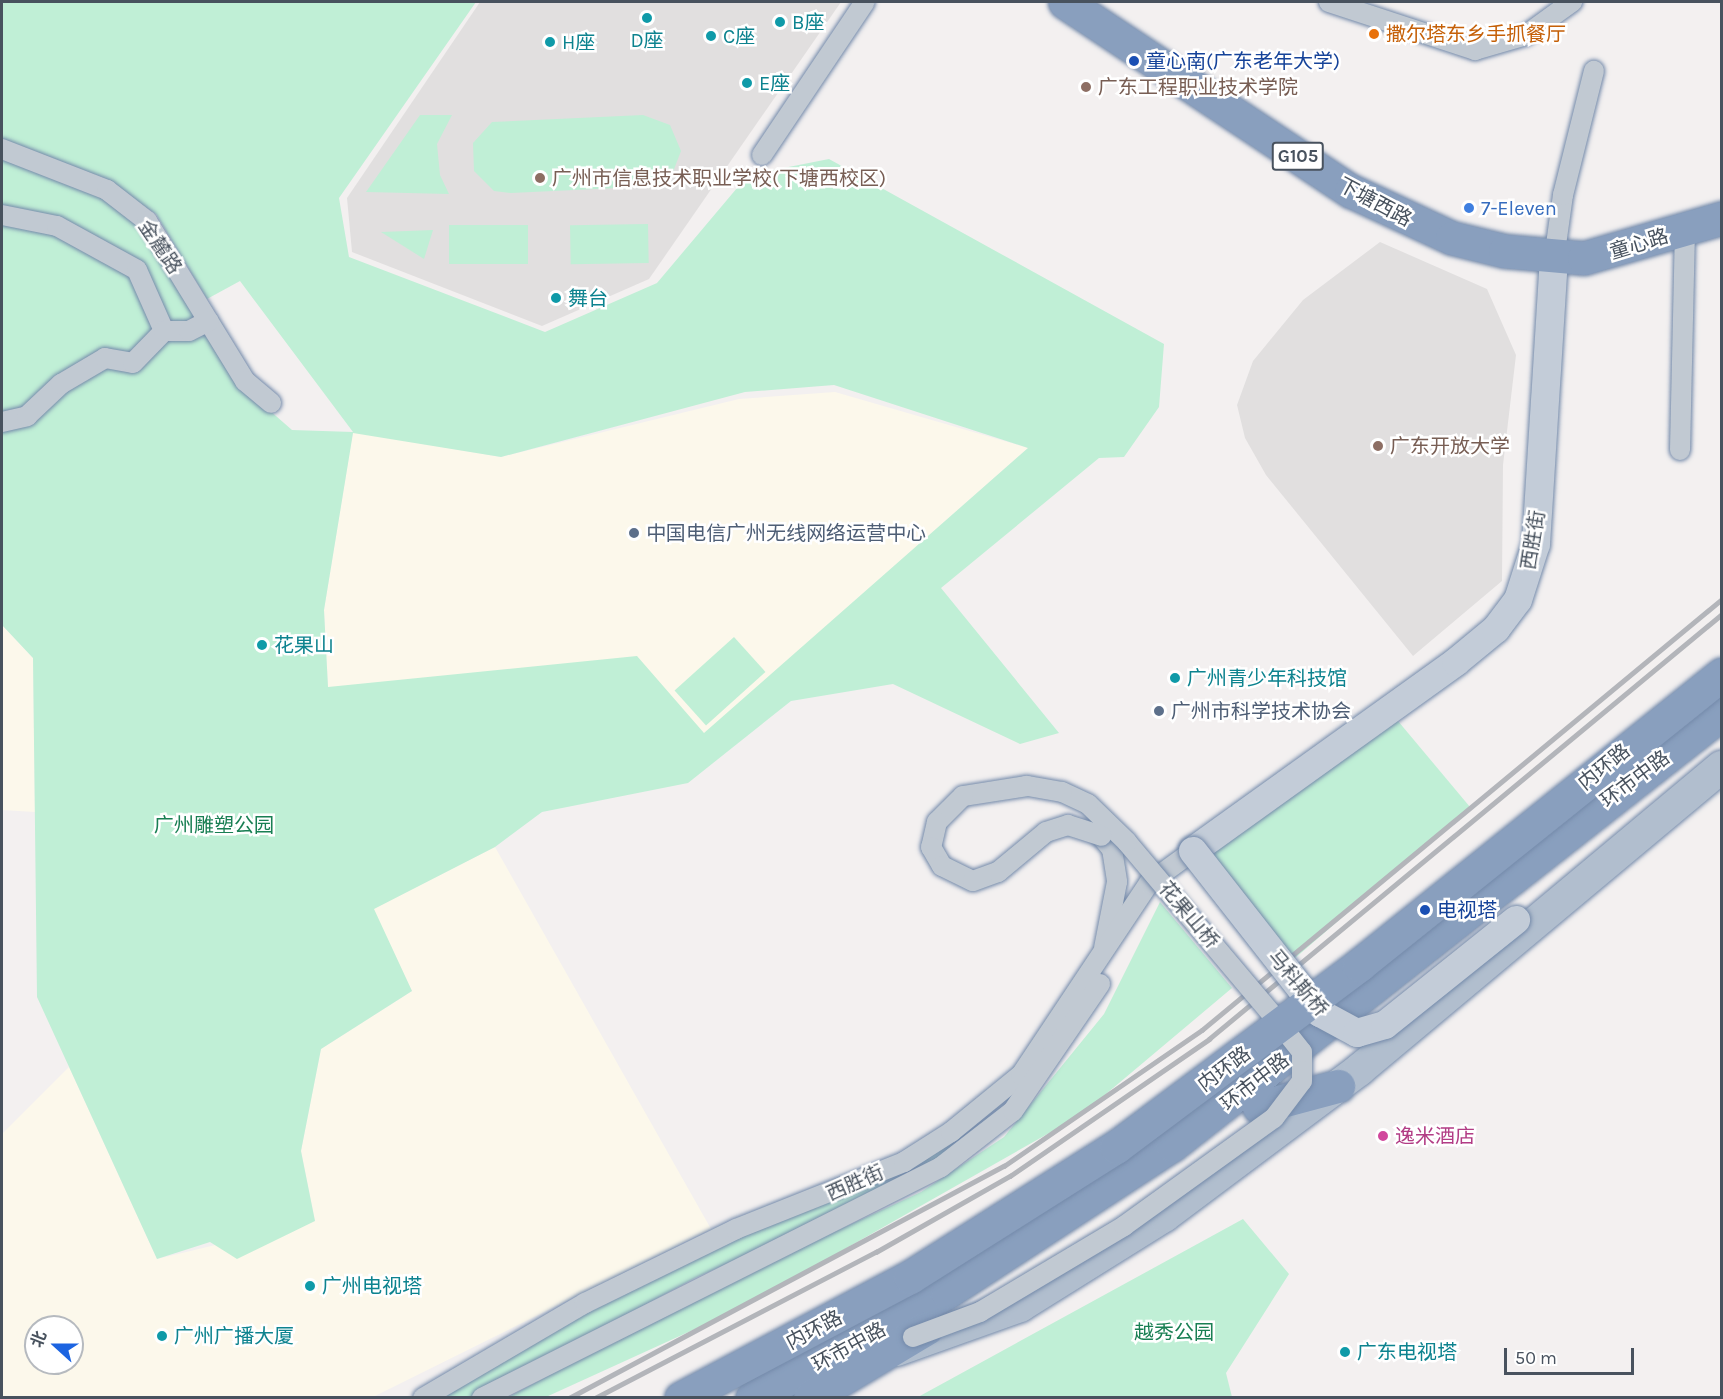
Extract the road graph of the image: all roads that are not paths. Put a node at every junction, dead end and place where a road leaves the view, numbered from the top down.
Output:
1 (865, 2) edge
2 (1065, 2) edge
3 (1099, 2) edge
4 (1329, 2) edge
5 (1572, 2) edge
6 (1594, 71) dead end
7 (2, 149) edge
8 (762, 155) dead end
9 (1722, 200) edge
10 (2, 214) edge
11 (1722, 218) edge
12 (1685, 230) junction
13 (1554, 251) junction
14 (208, 321) junction
15 (164, 332) junction
16 (271, 403) dead end
17 (2, 422) edge
18 (1680, 450) dead end
19 (1721, 691) edge
20 (1722, 738) edge
21 (1722, 766) edge
22 (1632, 837) junction
23 (1193, 851) junction
24 (1102, 959) junction
25 (1338, 1086) junction
26 (1259, 1107) junction
27 (900, 1345) junction
28 (703, 1394) edge
29 (423, 1398) edge
30 (482, 1398) edge
31 (676, 1398) edge
32 (752, 1398) edge
33 (810, 1398) edge

1 - 8 street
2 - 13 highway, 下塘西路 / G105
3 - 13 highway, 下塘西路 / G105
4 - 5 street
6 - 13 street, 西胜街
7 - 14 street, 金麓路
9 - 13 highway, 童心路 / G105
10 - 15 street
11 - 12 highway, 童心路 / G105
12 - 13 highway, 童心路 / G105
12 - 18 street
13 - 23 street, 西胜街
14 - 15 street
14 - 16 street, 金麓路
15 - 17 street
19 - 28 highway, 内环路, bridge
19 - 32 highway, 环市中路
20 - 26 highway, 环市中路
21 - 22 main road
22 - 23 street, 马科斯桥, bridge
22 - 25 main road
23 - 24 street, 西胜街
23 - 30 street, 西胜街
24 - 27 street, 花果山桥, bridge
24 - 29 street, 西胜街
25 - 26 highway
25 - 27 main road
26 - 27 highway, 环市中路
27 - 33 highway, 环市中路
28 - 31 highway, 内环路, bridge

